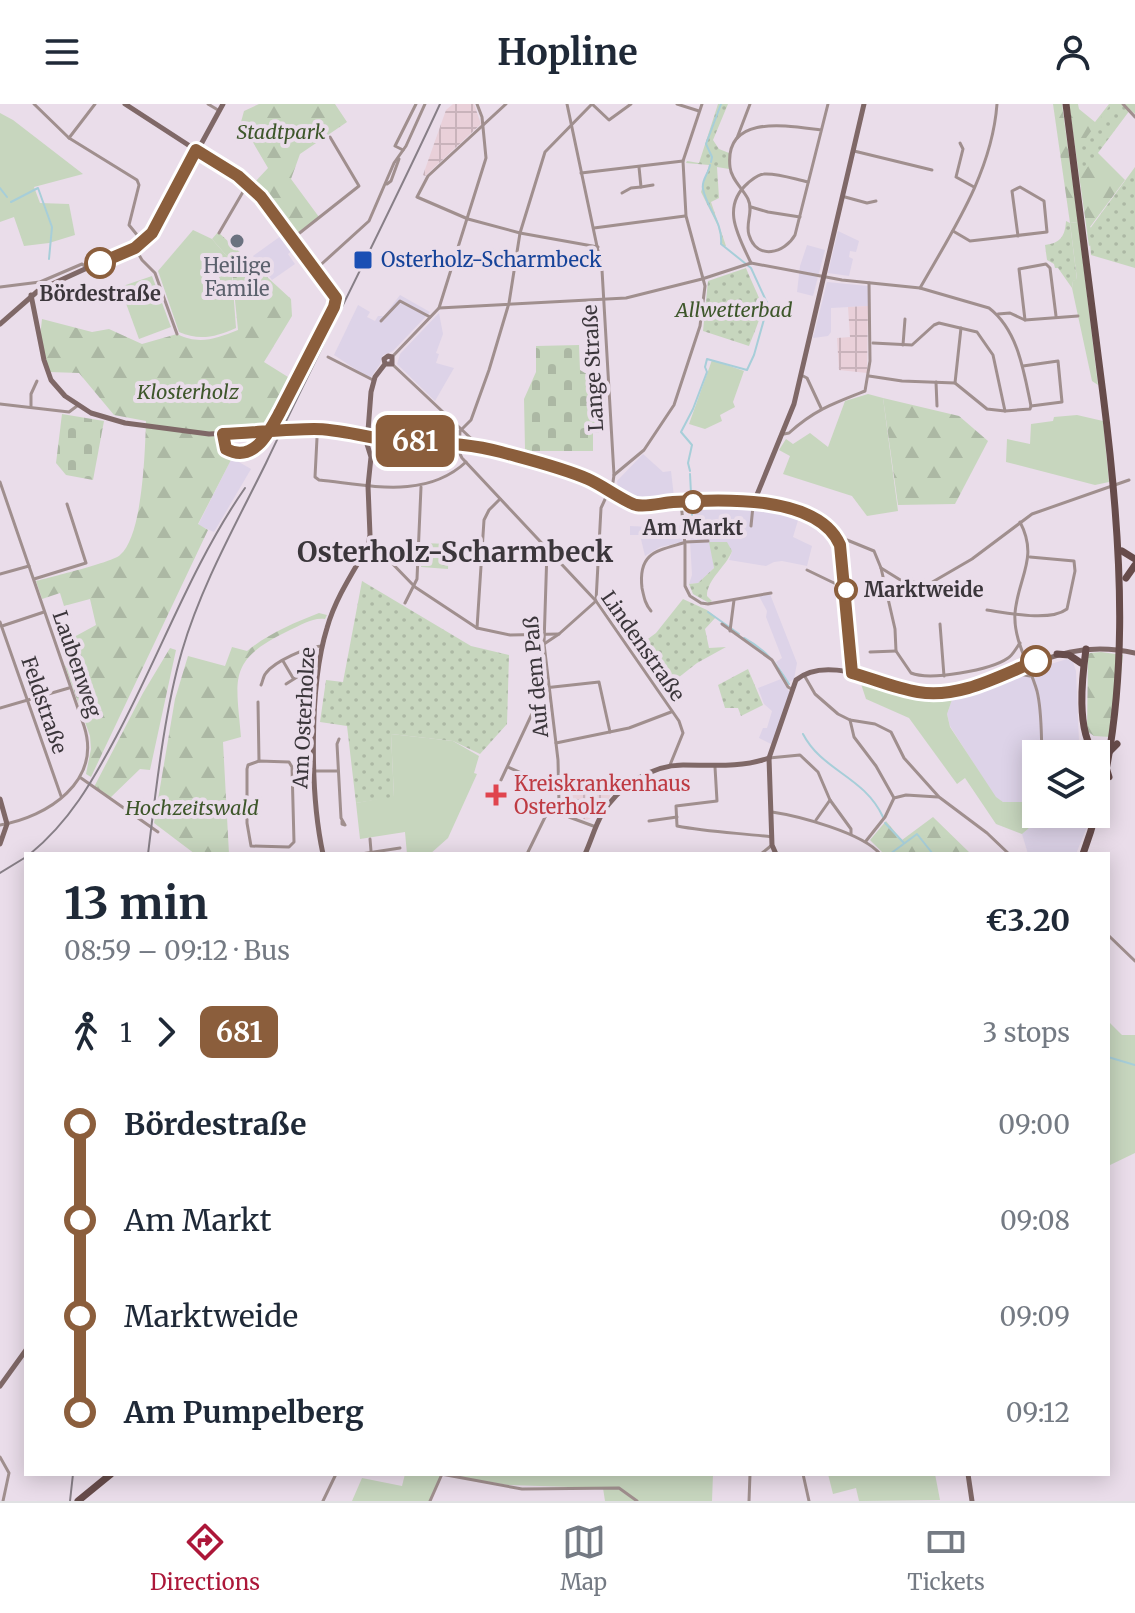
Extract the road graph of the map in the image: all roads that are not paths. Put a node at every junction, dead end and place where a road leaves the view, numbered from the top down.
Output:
1 (34, 104) edge
2 (95, 104) edge
3 (125, 104) edge
4 (208, 104) edge
5 (416, 104) edge
6 (425, 104) edge
7 (477, 104) edge
8 (506, 104) edge
9 (567, 104) edge
10 (592, 104) edge
11 (631, 104) edge
12 (677, 104) edge
13 (702, 104) edge
14 (750, 104) edge
15 (828, 104) edge
16 (864, 104) edge
17 (997, 104) edge
18 (1066, 104) edge
19 (1123, 104) edge
20 (220, 107) edge
21 (699, 111) junction
22 (1135, 117) edge
23 (483, 125) junction
24 (571, 126) junction
25 (821, 130) junction
26 (330, 137) dead end
27 (69, 138) junction
28 (737, 138) junction
29 (960, 143) dead end
30 (196, 150) junction
31 (403, 150) junction
32 (852, 151) junction
33 (683, 161) junction
34 (639, 166) junction
35 (932, 170) dead end
36 (581, 173) junction
37 (808, 182) junction
38 (248, 184) junction
39 (653, 185) dead end
40 (641, 187) junction
41 (975, 187) junction
42 (742, 189) junction
43 (622, 193) dead end
44 (842, 197) junction
45 (876, 201) dead end
46 (751, 207) junction
47 (686, 216) junction
48 (800, 217) junction
49 (468, 219) junction
50 (594, 228) junction
51 (953, 231) junction
52 (219, 233) dead end
53 (520, 233) junction
54 (1018, 236) junction
55 (292, 239) junction
56 (144, 242) junction
57 (598, 247) junction
58 (135, 248) junction
59 (750, 263) junction
60 (87, 268) junction
61 (314, 271) junction
62 (823, 277) junction
63 (702, 279) junction
64 (869, 283) junction
65 (0, 287) edge
66 (920, 288) junction
67 (31, 295) junction
68 (604, 299) junction
69 (509, 303) junction
70 (19, 306) junction
71 (439, 308) junction
72 (35, 309) junction
73 (998, 314) junction
74 (1056, 316) junction
75 (1078, 316) dead end
76 (430, 317) junction
77 (905, 319) dead end
78 (1025, 320) junction
79 (381, 321) dead end
80 (0, 324) edge
81 (961, 328) junction
82 (177, 334) dead end
83 (871, 343) junction
84 (903, 345) junction
85 (328, 357) dead end
86 (390, 362) junction
87 (1022, 366) junction
88 (801, 375) junction
89 (869, 376) junction
90 (373, 380) junction
91 (37, 381) dead end
92 (936, 382) junction
93 (955, 383) junction
94 (0, 404) edge
95 (31, 406) junction
96 (77, 406) junction
97 (937, 406) dead end
98 (821, 408) junction
99 (1030, 408) junction
100 (1005, 411) junction
101 (460, 431) junction
102 (223, 434) junction
103 (784, 434) junction
104 (367, 437) junction
105 (317, 438) dead end
106 (460, 444) junction
107 (480, 447) junction
108 (466, 462) junction
109 (614, 475) junction
110 (1129, 480) dead end
111 (0, 482) edge
112 (368, 486) junction
113 (421, 487) junction
114 (609, 489) junction
115 (500, 499) junction
116 (681, 502) junction
117 (754, 502) junction
118 (67, 504) dead end
119 (1020, 522) junction
120 (751, 526) dead end
121 (708, 541) dead end
122 (685, 542) junction
123 (839, 543) junction
124 (368, 546) junction
125 (547, 550) junction
126 (1122, 551) junction
127 (1030, 557) junction
128 (1135, 562) edge
129 (29, 566) junction
130 (881, 568) junction
131 (807, 570) dead end
132 (0, 574) edge
133 (33, 579) junction
134 (1125, 580) junction
135 (902, 581) junction
136 (845, 584) junction
137 (415, 587) junction
138 (771, 593) dead end
139 (886, 595) junction
140 (734, 600) junction
141 (596, 601) junction
142 (405, 603) dead end
143 (987, 610) dead end
144 (651, 611) dead end
145 (44, 612) junction
146 (1015, 615) junction
147 (1, 624) edge
148 (722, 624) dead end
149 (940, 624) dead end
150 (477, 628) junction
151 (731, 628) junction
152 (544, 634) junction
153 (559, 634) junction
154 (1020, 643) junction
155 (544, 644) junction
156 (322, 646) junction
157 (1083, 649) junction
158 (896, 651) junction
159 (870, 652) dead end
160 (1135, 653) edge
161 (1057, 654) junction
162 (283, 661) junction
163 (1027, 665) junction
164 (1082, 667) junction
165 (305, 672) dead end
166 (852, 673) junction
167 (1007, 673) junction
168 (804, 675) junction
169 (944, 676) junction
170 (1032, 677) junction
171 (293, 678) junction
172 (286, 684) dead end
173 (261, 685) dead end
174 (549, 687) junction
175 (69, 688) junction
176 (793, 690) junction
177 (28, 700) junction
178 (258, 702) dead end
179 (0, 708) edge
180 (672, 711) junction
181 (850, 720) junction
182 (610, 732) junction
183 (339, 739) dead end
184 (1041, 740) edge
185 (1087, 740) edge
186 (1119, 742) junction
187 (556, 743) junction
188 (1110, 751) edge
189 (769, 758) junction
190 (259, 761) junction
191 (670, 765) junction
192 (507, 767) junction
193 (715, 767) junction
194 (293, 771) junction
195 (315, 771) junction
196 (338, 771) junction
197 (81, 778) junction
198 (1110, 779) edge
199 (501, 780) dead end
200 (560, 790) junction
201 (939, 797) junction
202 (61, 798) junction
203 (894, 798) junction
204 (0, 799) edge
205 (830, 800) junction
206 (559, 803) junction
207 (772, 812) junction
208 (677, 817) junction
209 (342, 821) dead end
210 (649, 821) dead end
211 (815, 821) junction
212 (3, 825) edge
213 (596, 827) junction
214 (1093, 828) edge
215 (158, 832) dead end
216 (851, 836) junction
217 (772, 837) junction
218 (370, 839) dead end
219 (866, 841) junction
220 (0, 844) edge
221 (772, 845) junction
222 (400, 848) dead end
223 (371, 851) junction
224 (323, 852) edge
225 (368, 852) edge
226 (528, 852) edge
227 (586, 852) edge
228 (763, 852) edge
229 (775, 852) edge
230 (879, 852) edge
231 (1007, 852) edge
232 (1084, 852) edge
233 (1110, 937) edge
234 (1135, 961) edge
235 (24, 1353) edge
236 (0, 1386) edge
237 (0, 1457) edge
238 (109, 1476) edge
239 (335, 1476) edge
240 (440, 1476) edge
241 (452, 1476) edge
242 (750, 1476) edge
243 (803, 1476) edge
244 (968, 1476) edge
245 (3, 1501) edge
246 (78, 1501) edge
247 (323, 1501) edge
248 (430, 1501) edge
249 (637, 1501) edge
250 (749, 1501) edge
251 (809, 1501) edge
252 (972, 1501) edge

1 - 27 street
2 - 27 street
3 - 30 street
4 - 20 street
5 - 31 street
6 - 31 street
7 - 23 street
8 - 23 street
9 - 24 street, Lange Straße
10 - 11 street
10 - 24 street
12 - 21 street
13 - 21 street
14 - 28 street
15 - 25 street
16 - 32 street
17 - 41 street
18 - 126 main road
19 - 22 street
20 - 30 street
21 - 33 street
23 - 49 street
23 - 49 street
24 - 36 street, Lange Straße
24 - 53 street
25 - 28 street
25 - 37 street
26 - 55 street
27 - 56 street
28 - 42 street
29 - 41 street
30 - 38 street
30 - 56 street
31 - 61 street
32 - 35 street
32 - 44 street
33 - 34 street
33 - 47 street
34 - 36 street
34 - 40 street
36 - 50 street, Lange Straße
37 - 42 street
37 - 48 street
38 - 52 street
38 - 55 street
39 - 40 street
40 - 43 street
41 - 51 street
42 - 46 street
42 - 59 street
44 - 45 street
44 - 62 street
46 - 48 street
46 - 48 street
47 - 50 street
47 - 63 street
49 - 53 street
49 - 71 street
50 - 57 street, Lange Straße
51 - 54 street
51 - 66 street
53 - 57 street
53 - 69 street
54 - 54 street
55 - 61 street
56 - 58 street
57 - 68 street, Lange Straße
58 - 60 street
58 - 82 street
59 - 62 street
59 - 63 street
60 - 65 street
60 - 67 street
61 - 102 street
62 - 64 street
62 - 88 street
63 - 68 street
63 - 109 street
64 - 66 street
64 - 83 street
66 - 73 street
67 - 70 street
67 - 72 street
68 - 69 street
68 - 109 street, Lange Straße
69 - 71 street
69 - 101 street
70 - 72 street
70 - 80 street
71 - 76 street
72 - 96 street
73 - 78 street
73 - 87 street
74 - 75 street
74 - 78 street
74 - 78 street
76 - 79 street
76 - 86 street
77 - 84 street
81 - 84 street
81 - 93 street
81 - 100 street
83 - 84 street
83 - 89 street
85 - 90 street
86 - 90 street
86 - 101 street
87 - 99 street
87 - 99 street
88 - 98 street
88 - 103 street
89 - 92 street
89 - 98 street
90 - 104 street
91 - 95 street
92 - 93 street
92 - 97 street
93 - 100 street
94 - 95 street
95 - 96 street
96 - 102 street
98 - 103 street
99 - 100 street
101 - 106 street, Lindenstraße
101 - 107 street
102 - 104 street
103 - 117 street
104 - 106 street
104 - 112 street
105 - 112 street
106 - 107 street
106 - 108 street, Lindenstraße
107 - 114 street
108 - 113 street
108 - 115 street, Lindenstraße
109 - 114 street, Lange Straße
110 - 119 street
111 - 129 street, Laubenweg
112 - 113 street
112 - 124 street
113 - 137 street
114 - 116 street
114 - 141 street, Lange Straße
115 - 125 street, Lindenstraße
115 - 150 street
116 - 117 street
116 - 122 street
117 - 120 street
117 - 123 street
118 - 133 street
119 - 127 street
119 - 135 street
121 - 122 street
122 - 140 street
122 - 144 street
123 - 130 street
123 - 136 street
124 - 137 street
124 - 156 street, Am Osterholze
125 - 141 street, Lindenstraße
125 - 152 street, Auf dem Paß
126 - 128 main road
126 - 134 main road
127 - 146 street
127 - 146 street
128 - 134 main road
129 - 132 street
129 - 133 street, Laubenweg
130 - 135 street
130 - 139 street
131 - 136 street
133 - 145 street, Laubenweg
134 - 186 main road
135 - 139 street
136 - 166 street
137 - 142 street
137 - 150 street
138 - 140 street
139 - 158 street
140 - 151 street
141 - 153 street
141 - 180 street, Lindenstraße
143 - 146 street
145 - 147 street
145 - 175 street, Laubenweg
146 - 154 street
147 - 177 street, Feldstraße
148 - 151 street
149 - 169 street
150 - 152 street
151 - 176 street
152 - 153 street
152 - 155 street, Auf dem Paß
153 - 155 street
154 - 163 street
154 - 169 street
155 - 174 street, Auf dem Paß
156 - 162 street
156 - 195 street, Am Osterholze
157 - 160 street
157 - 161 street
157 - 164 main road
158 - 159 street
158 - 169 street
161 - 163 street
161 - 164 main road
162 - 171 street
162 - 173 street
163 - 167 street
163 - 170 street
164 - 185 main road
165 - 171 street
166 - 167 street
166 - 168 street
167 - 170 street
168 - 176 street
168 - 181 street
170 - 184 street
171 - 172 street
174 - 182 street
174 - 187 street, Auf dem Paß
174 - 192 street
175 - 177 street
175 - 197 street, Laubenweg
176 - 189 street
177 - 179 street
177 - 202 street, Feldstraße
178 - 190 street
180 - 182 street
180 - 191 street, Lindenstraße
181 - 201 street
181 - 203 street
182 - 187 street
183 - 196 street
186 - 188 main road
186 - 198 main road
187 - 200 street, Auf dem Paß
189 - 193 street
189 - 205 street
189 - 207 street
190 - 194 street
190 - 194 street
191 - 193 street
191 - 213 street
192 - 199 street
192 - 200 street
193 - 208 street
194 - 195 street
195 - 196 street
195 - 224 street, Am Osterholze
196 - 209 street
197 - 202 street
197 - 215 street
200 - 206 street, Auf dem Paß
201 - 203 street
201 - 231 street
202 - 212 street
203 - 219 street
204 - 212 street
205 - 211 street
205 - 216 street
206 - 213 street
206 - 226 street
207 - 211 street
207 - 217 street
208 - 210 street
208 - 217 street
211 - 216 street
212 - 220 street
213 - 227 street
214 - 232 main road
216 - 219 street
217 - 221 street
218 - 223 street
219 - 230 street
221 - 228 street
221 - 229 street
222 - 223 street
223 - 225 street
233 - 234 street
235 - 236 street
237 - 245 street
238 - 246 main road
239 - 247 street
240 - 248 street
241 - 249 street
242 - 250 street
243 - 251 street
244 - 252 street

